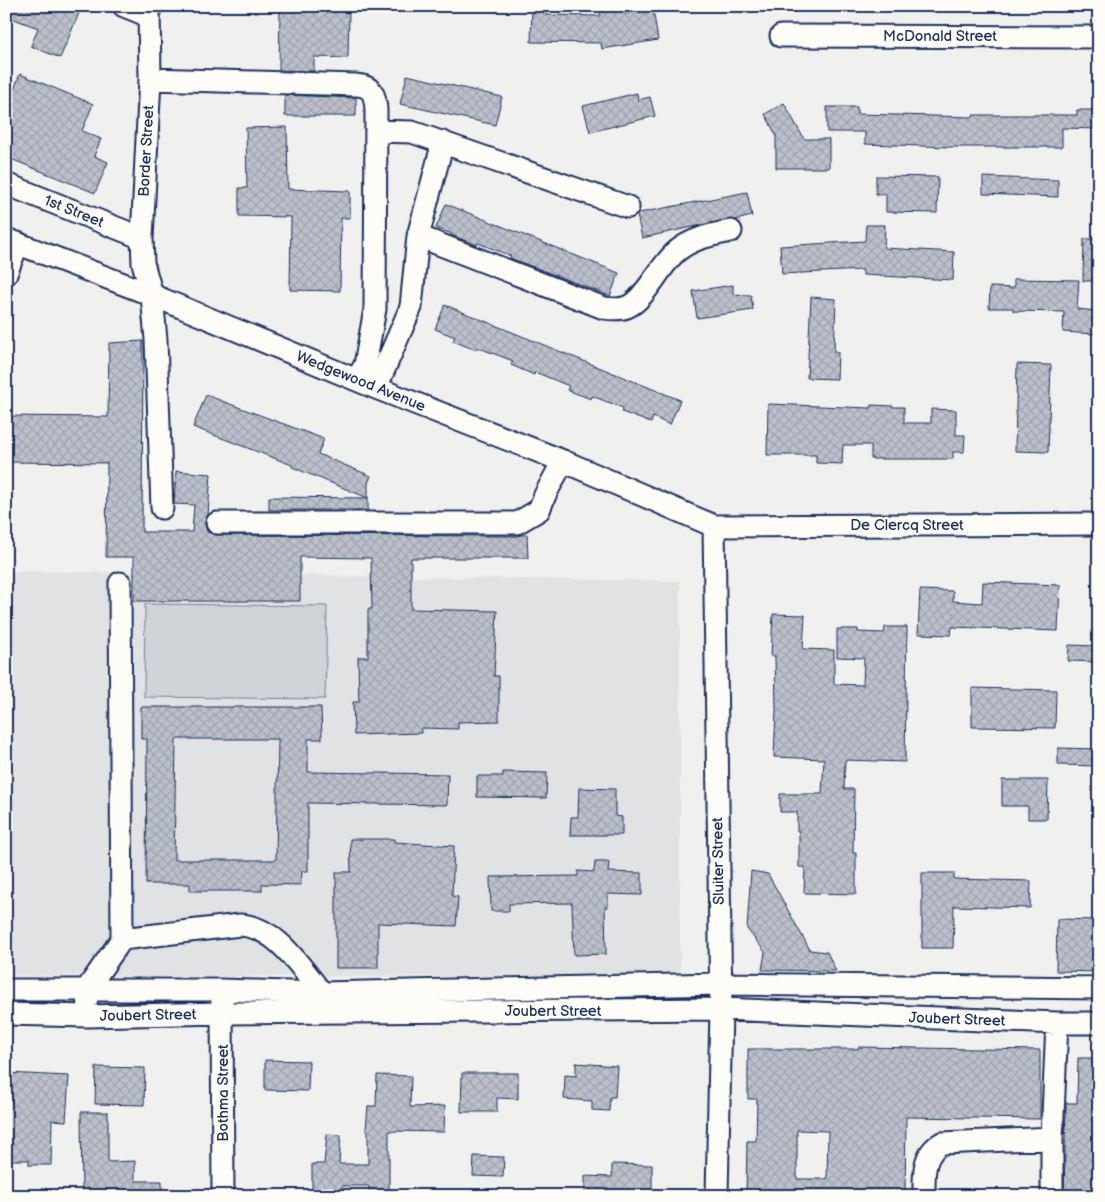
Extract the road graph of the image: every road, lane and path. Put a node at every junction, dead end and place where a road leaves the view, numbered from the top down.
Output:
1 (124, 6) edge
2 (149, 11) edge
3 (781, 36) dead end
4 (1099, 37) edge
5 (150, 79) junction
6 (376, 130) junction
7 (443, 142) junction
8 (6, 184) edge
9 (628, 207) dead end
10 (731, 231) dead end
11 (418, 236) junction
12 (142, 238) junction
13 (12, 241) edge
14 (6, 274) edge
15 (152, 295) junction
16 (357, 379) junction
17 (376, 388) junction
18 (563, 461) junction
19 (162, 508) dead end
20 (217, 523) dead end
21 (1099, 524) edge
22 (714, 526) junction
23 (120, 583) dead end
24 (122, 939) junction
25 (720, 984) junction
26 (1099, 988) edge
27 (87, 989) junction
28 (6, 990) edge
29 (221, 990) junction
30 (322, 992) junction
31 (721, 1010) junction
32 (223, 1013) junction
33 (6, 1014) edge
34 (87, 1016) junction
35 (1057, 1023) junction
36 (1099, 1023) edge
37 (1052, 1138) junction
38 (223, 1196) edge
39 (717, 1196) edge
40 (924, 1196) edge
41 (1052, 1196) edge

1 - 2 street
2 - 5 street, Border Street
3 - 4 street, McDonald Street
5 - 6 street
5 - 12 street, Border Street
6 - 7 street
6 - 16 street
7 - 9 street
7 - 11 street
8 - 12 street, 1st Street
10 - 11 street
11 - 17 street
12 - 15 street, Border Street
13 - 14 street
13 - 15 street, Wedgewood Avenue
15 - 16 street, Wedgewood Avenue
15 - 19 street, Border Street
16 - 17 street, Wedgewood Avenue
17 - 18 street, Wedgewood Avenue
18 - 20 street
18 - 22 street, Wedgewood Avenue
21 - 22 street, De Clercq Street
22 - 25 street, Sluiter Street
23 - 24 street
24 - 27 street
24 - 30 street
25 - 26 street, Joubert Street
25 - 30 street, Joubert Street
25 - 31 street, Sluiter Street
27 - 28 street, Joubert Street
27 - 29 street, Joubert Street
27 - 34 street
29 - 30 street, Joubert Street
29 - 32 street, Bothma Street
31 - 32 street, Joubert Street
31 - 35 street, Joubert Street
31 - 39 street, Sluiter Street
32 - 34 street, Joubert Street
32 - 38 street, Bothma Street
33 - 34 street, Joubert Street
35 - 36 street, Joubert Street
35 - 37 street
37 - 40 street
37 - 41 street

